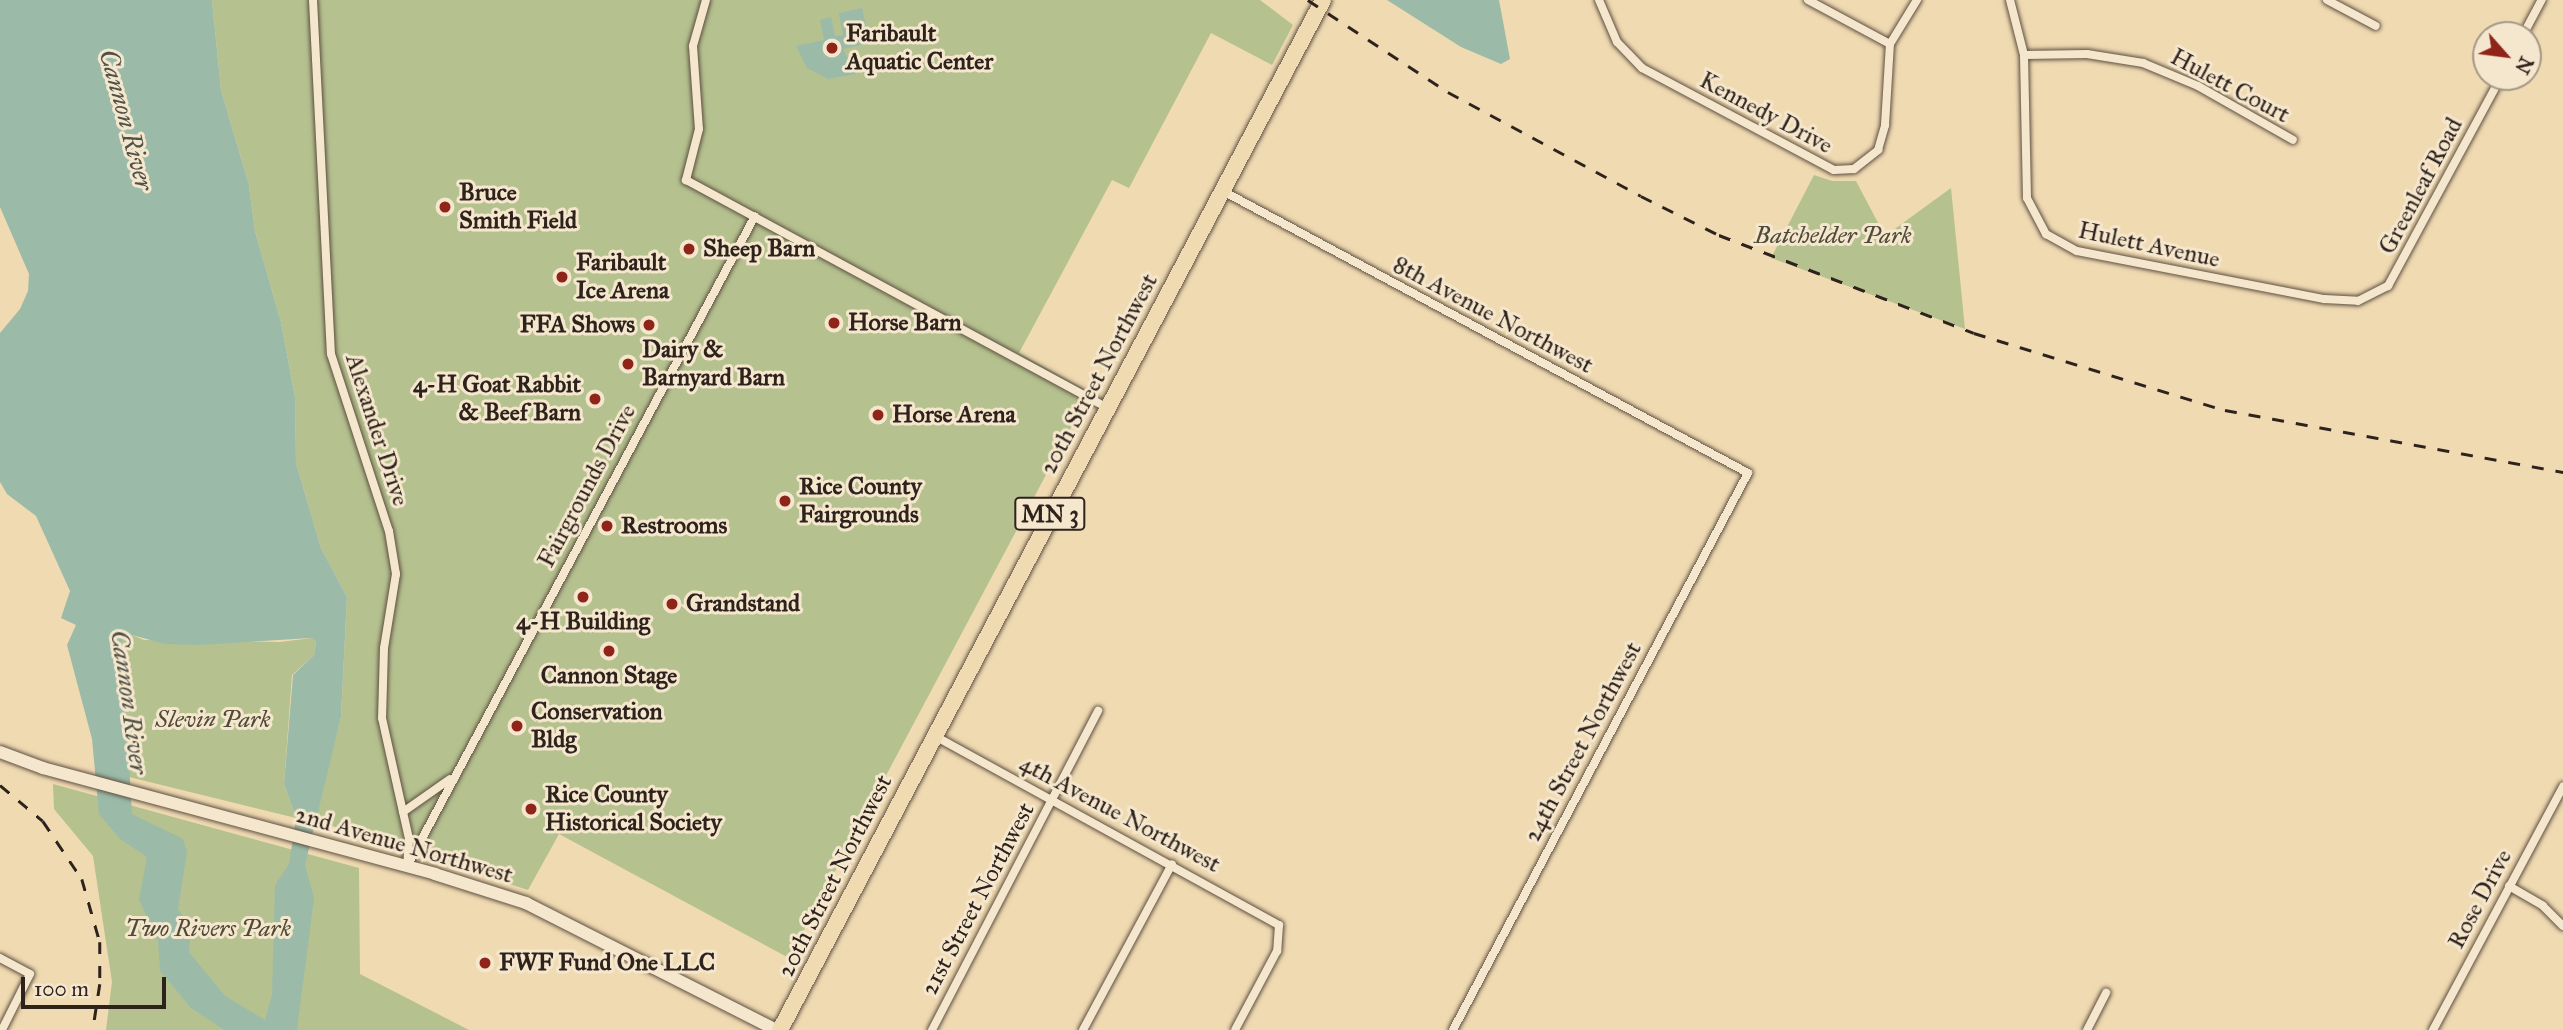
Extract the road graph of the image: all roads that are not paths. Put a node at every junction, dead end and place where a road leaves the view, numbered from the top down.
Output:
1 (313, 0) edge
2 (706, 0) edge
3 (1323, 0) edge
4 (1599, 0) edge
5 (1808, 0) edge
6 (1917, 0) edge
7 (2010, 0) edge
8 (2327, 0) edge
9 (2542, 0) edge
10 (2531, 21) edge
11 (2375, 26) dead end
12 (1891, 44) junction
13 (2024, 55) junction
14 (2494, 91) edge
15 (2293, 141) dead end
16 (1221, 190) junction
17 (755, 216) junction
18 (2396, 276) joint
19 (1106, 407) junction
20 (1748, 473) joint
21 (1098, 711) dead end
22 (933, 735) junction
23 (0, 752) edge
24 (454, 774) junction
25 (2562, 787) edge
26 (1052, 799) junction
27 (403, 812) junction
28 (1172, 864) junction
29 (407, 867) junction
30 (2509, 886) junction
31 (2563, 926) edge
32 (0, 958) edge
33 (2106, 993) dead end
34 (2, 1030) edge
35 (778, 1030) edge
36 (932, 1030) edge
37 (1083, 1030) edge
38 (1235, 1030) edge
39 (1453, 1030) edge
40 (2087, 1030) edge
41 (2433, 1030) edge

1 - 27 street, Alexander Drive
2 - 17 street
3 - 16 highway, 20th Street Northwest / MN 3
4 - 12 street, Kennedy Drive
5 - 12 street
6 - 12 street, Kennedy Drive
7 - 13 street, Hulett Avenue
8 - 11 street
9 - 10 street
13 - 15 street, Hulett Court
13 - 18 street, Hulett Avenue
14 - 18 street, Greenleaf Road
16 - 19 highway, 20th Street Northwest / MN 3
16 - 20 street, 8th Avenue Northwest
17 - 19 street
17 - 24 street, Fairgrounds Drive
19 - 22 highway, 20th Street Northwest / MN 3
20 - 39 street, 24th Street Northwest
21 - 26 street, 21st Street Northwest
22 - 26 street, 4th Avenue Northwest
22 - 35 highway, 20th Street Northwest / MN 3
23 - 29 street, 2nd Avenue Northwest
24 - 27 street, Fairgrounds Drive
24 - 29 street, Fairgrounds Drive
25 - 30 street, Rose Drive
26 - 28 street, 4th Avenue Northwest
26 - 36 street, 21st Street Northwest
27 - 29 street, Alexander Drive
28 - 37 street
28 - 38 street, 4th Avenue Northwest
29 - 35 street, 2nd Avenue Northwest
30 - 31 street
30 - 41 street, Rose Drive
32 - 34 street
33 - 40 street

